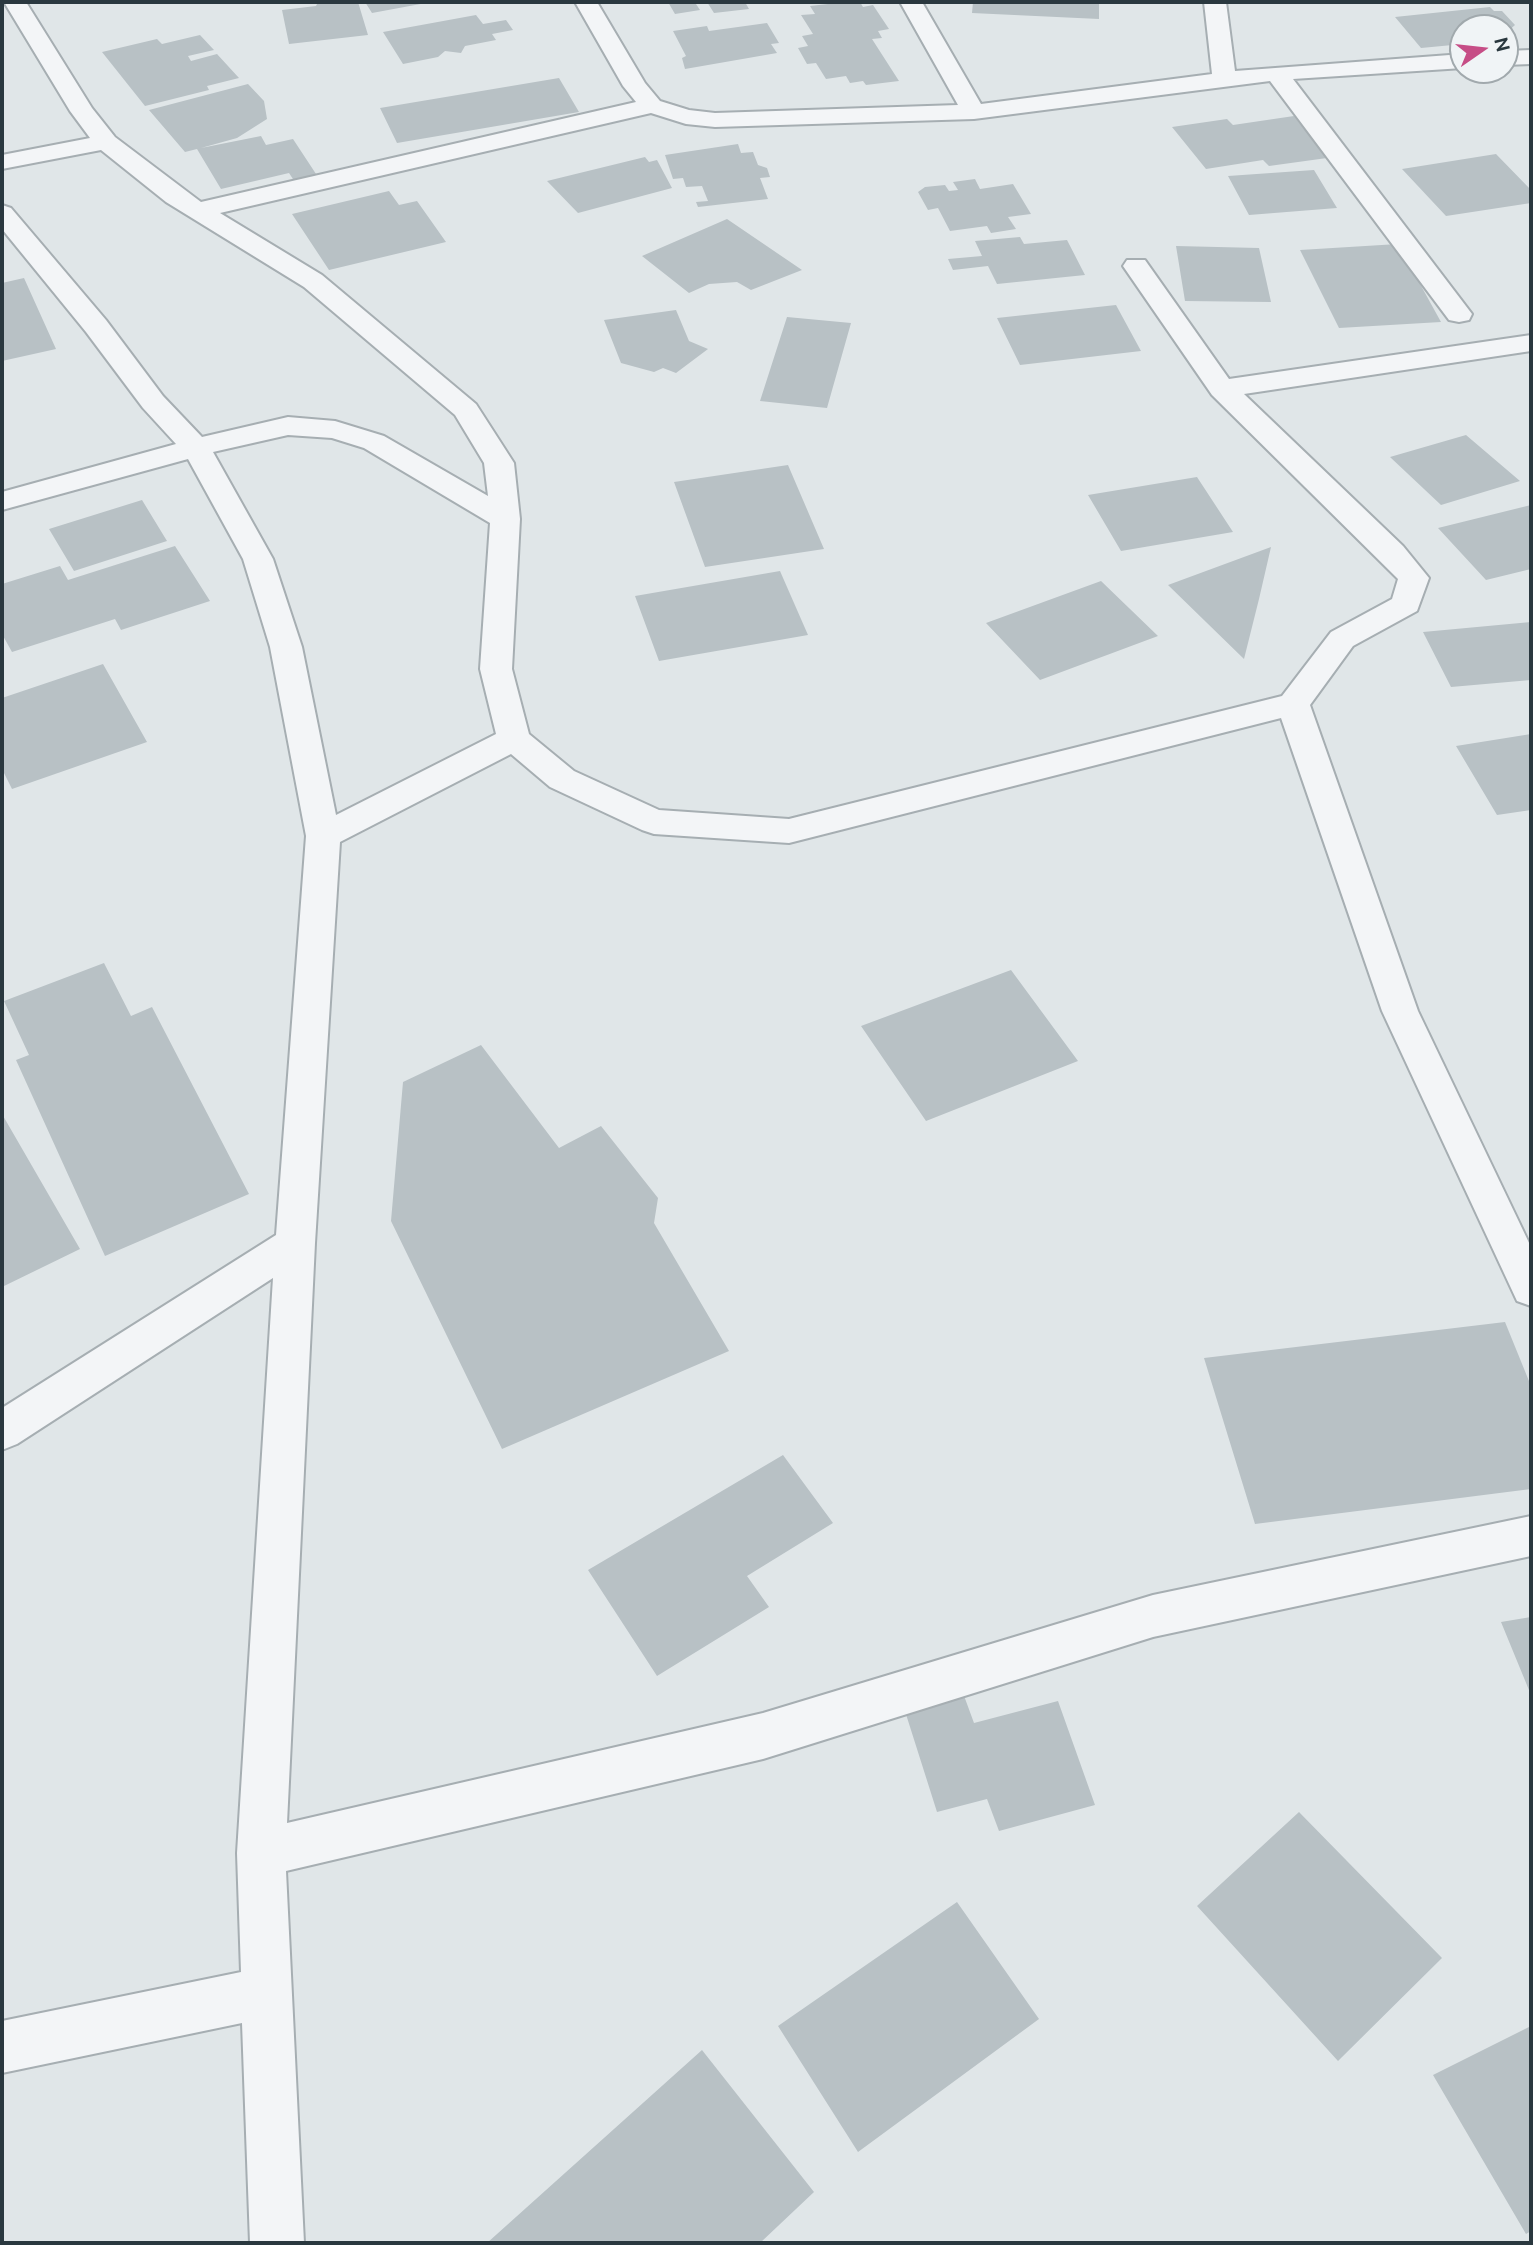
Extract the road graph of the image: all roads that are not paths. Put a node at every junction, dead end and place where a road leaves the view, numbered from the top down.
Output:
1 (15, 2) edge
2 (586, 2) edge
3 (911, 2) edge
4 (1215, 2) edge
5 (1449, 62) edge
6 (1276, 73) junction
7 (1224, 80) junction
8 (652, 106) junction
9 (974, 112) junction
10 (106, 142) junction
11 (2, 162) edge
12 (201, 210) junction
13 (2, 213) edge
14 (1136, 266) dead end
15 (1459, 314) dead end
16 (1531, 344) edge
17 (1222, 389) junction
18 (197, 449) junction
19 (2, 501) edge
20 (505, 519) junction
21 (1293, 704) junction
22 (514, 739) junction
23 (323, 836) junction
24 (295, 1243) junction
25 (1531, 1289) edge
26 (2, 1431) edge
27 (1531, 1536) edge
28 (261, 1853) junction
29 (267, 1992) junction
30 (2, 2048) edge
31 (277, 2243) edge

1 - 10 street
2 - 8 street
3 - 9 street
4 - 7 street
5 - 6 street
6 - 7 street
6 - 15 street
7 - 9 street
8 - 9 street
8 - 12 street
10 - 11 street
10 - 12 street
12 - 20 street
13 - 18 street
14 - 17 street
16 - 17 street
17 - 21 street
18 - 19 street
18 - 20 street
18 - 23 street
20 - 22 street
21 - 22 street
21 - 25 street
22 - 23 street
23 - 24 street
24 - 26 street
24 - 28 street
27 - 28 street
28 - 29 street
29 - 30 street
29 - 31 street

